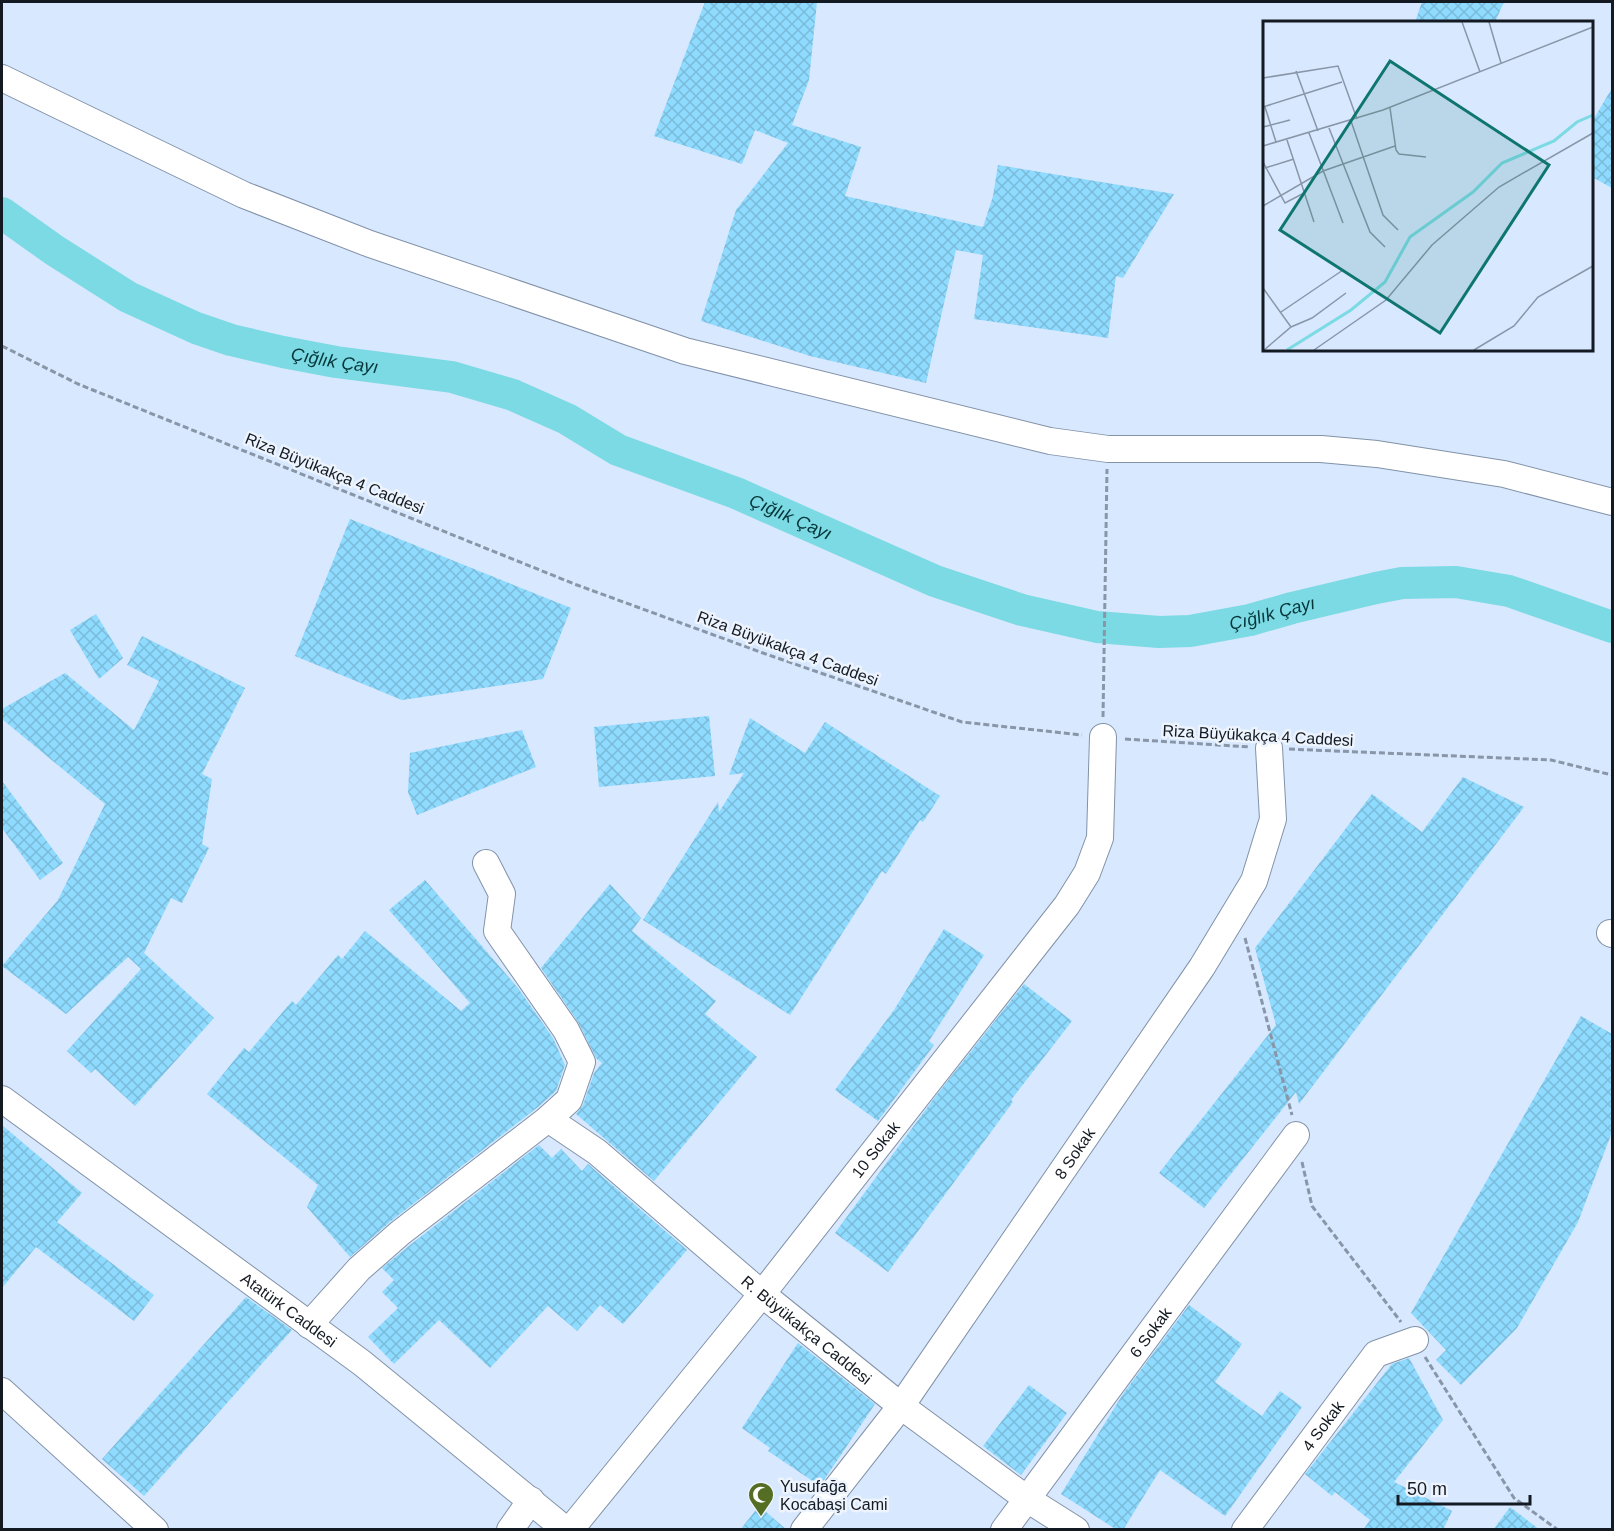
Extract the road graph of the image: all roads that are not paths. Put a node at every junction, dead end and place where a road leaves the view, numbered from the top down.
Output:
1 (2, 78) edge
2 (1612, 502) edge
3 (1103, 737) road end
4 (1269, 748) road end
5 (486, 863) dead end
6 (2, 1099) edge
7 (548, 1119) junction
8 (1296, 1135) road end
9 (762, 1294) junction
10 (309, 1325) junction
11 (1414, 1340) road end
12 (2, 1391) edge
13 (901, 1406) junction
14 (1026, 1499) junction
15 (531, 1500) junction
16 (1250, 1528) edge
17 (155, 1530) edge
18 (510, 1530) edge
19 (568, 1530) edge
20 (804, 1530) edge
21 (1004, 1530) edge
22 (1076, 1530) edge

1 - 2 street
3 - 9 street, 10 Sokak
4 - 13 street, 8 Sokak
5 - 7 street
6 - 10 street, Atatürk Caddesi
7 - 9 street, R. Büyükakça Caddesi
7 - 10 street
8 - 14 street, 6 Sokak
9 - 13 street, R. Büyükakça Caddesi
9 - 19 street, 10 Sokak
10 - 15 street, Atatürk Caddesi
11 - 16 street, 4 Sokak
12 - 17 street
13 - 14 street, R. Büyükakça Caddesi
13 - 20 street, 8 Sokak
14 - 21 street, 6 Sokak
14 - 22 street, R. Büyükakça Caddesi
15 - 18 street
15 - 19 street, Atatürk Caddesi

